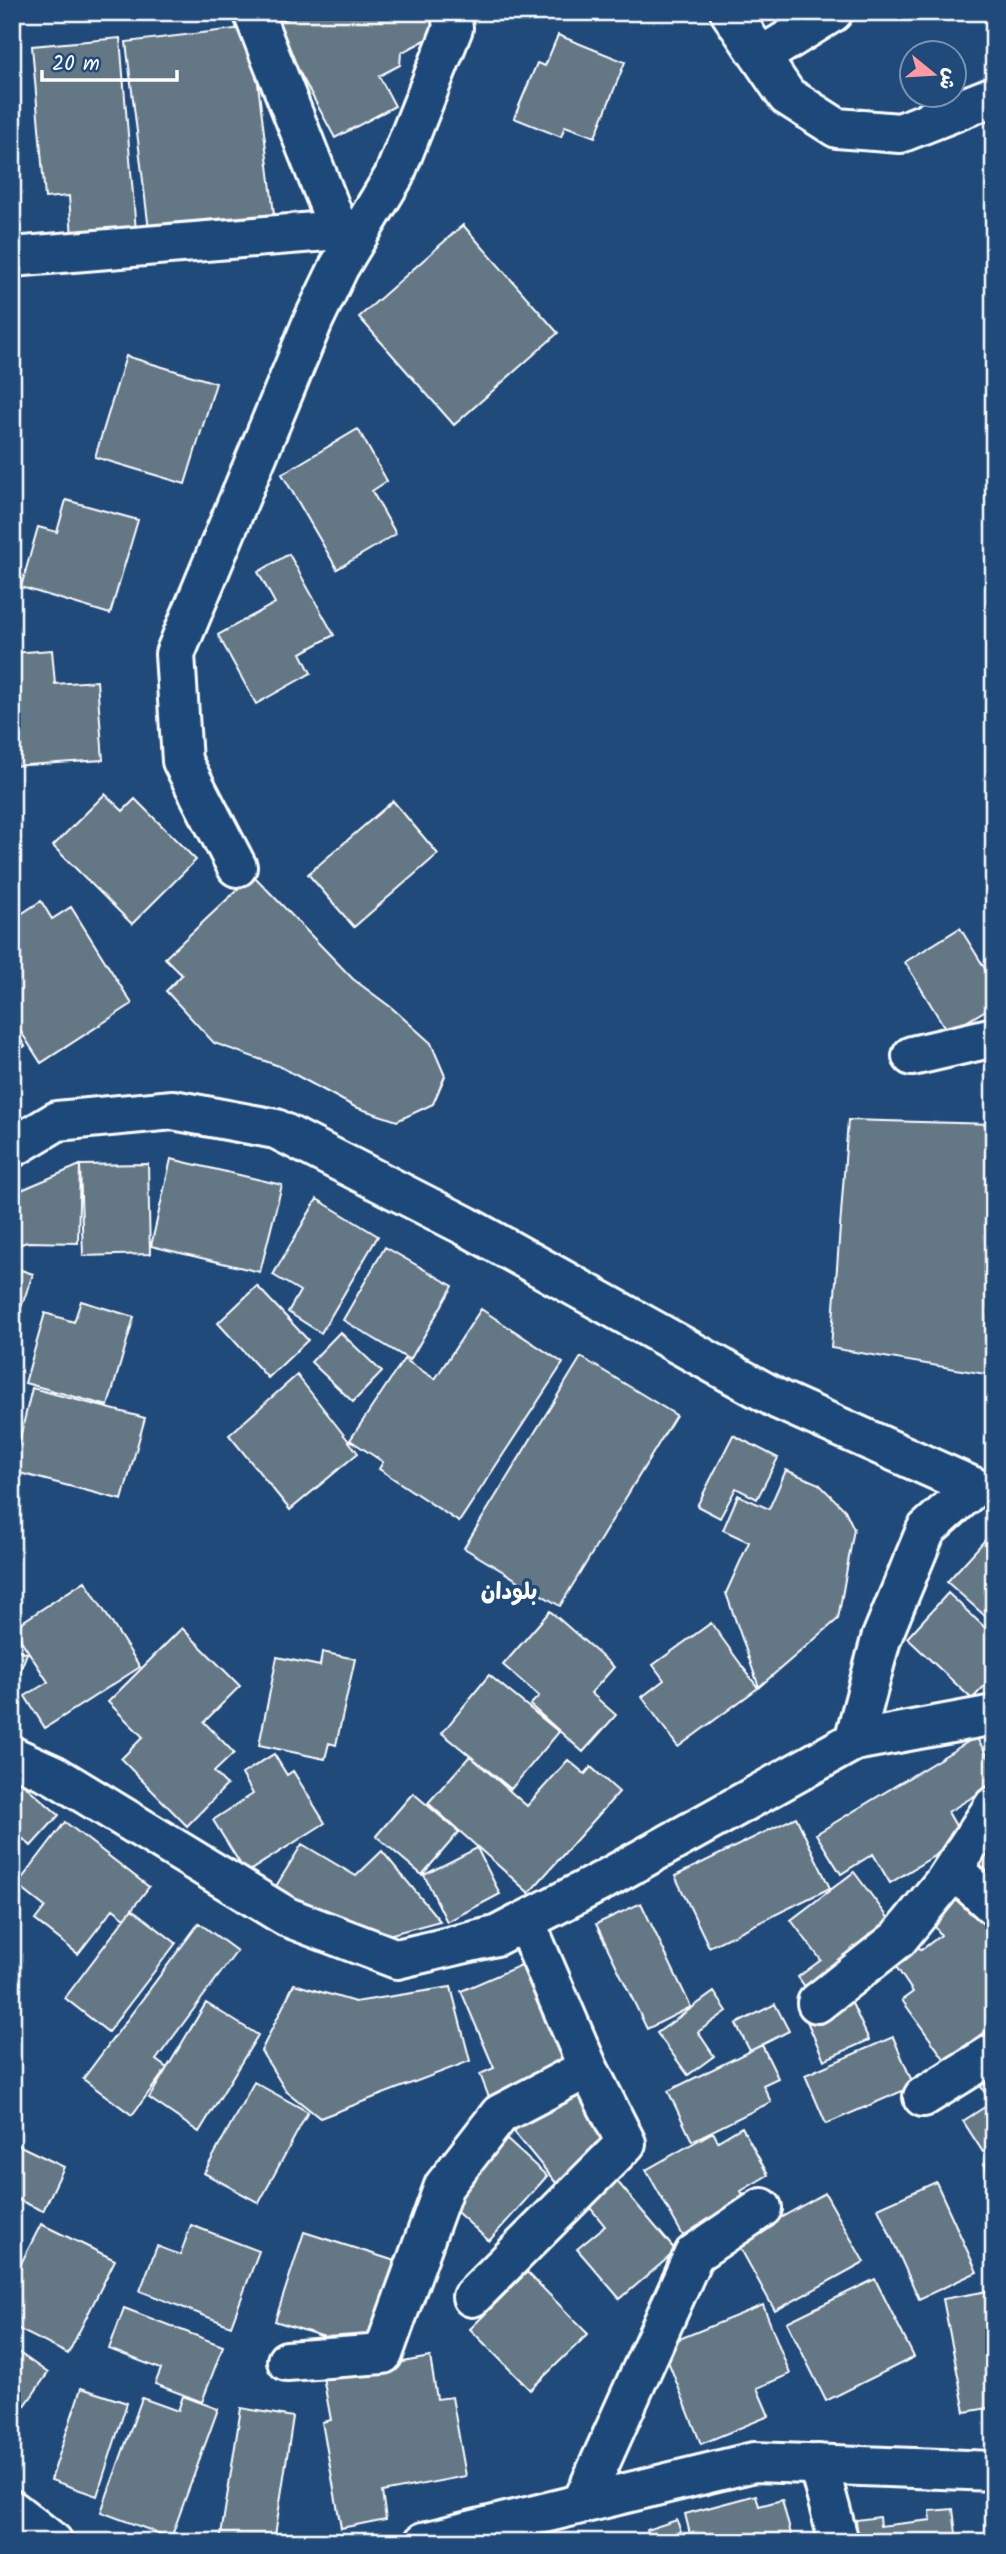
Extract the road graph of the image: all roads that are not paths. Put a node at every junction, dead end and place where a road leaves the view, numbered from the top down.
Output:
1 (253, 12) edge
2 (451, 12) edge
3 (730, 12) edge
4 (833, 12) edge
5 (762, 56) junction
6 (994, 96) edge
7 (343, 241) junction
8 (12, 257) edge
9 (237, 867) dead end
10 (994, 1037) edge
11 (912, 1056) dead end
12 (12, 1148) edge
13 (984, 1477) edge
14 (994, 1715) edge
15 (855, 1741) junction
16 (12, 1756) edge
17 (994, 1806) edge
18 (953, 1869) junction
19 (994, 1906) edge
20 (525, 1921) junction
21 (817, 2003) dead end
22 (994, 2053) edge
23 (588, 2068) junction
24 (923, 2097) dead end
25 (762, 2208) dead end
26 (472, 2297) dead end
27 (287, 2361) dead end
28 (818, 2464) junction
29 (994, 2471) edge
30 (582, 2503) junction
31 (12, 2511) edge
32 (53, 2542) edge
33 (424, 2542) edge
34 (839, 2542) edge

1 - 7 street
2 - 7 street
3 - 5 street
4 - 5 street
5 - 6 street
7 - 8 street
7 - 9 street
10 - 11 street
12 - 13 street
13 - 15 street
14 - 15 street
15 - 20 street
16 - 20 street
17 - 18 street
18 - 19 street
18 - 21 street
20 - 23 street
22 - 24 street
23 - 26 street
23 - 27 street
25 - 30 street
28 - 29 street
28 - 30 street
28 - 34 street
30 - 33 street
31 - 32 street

